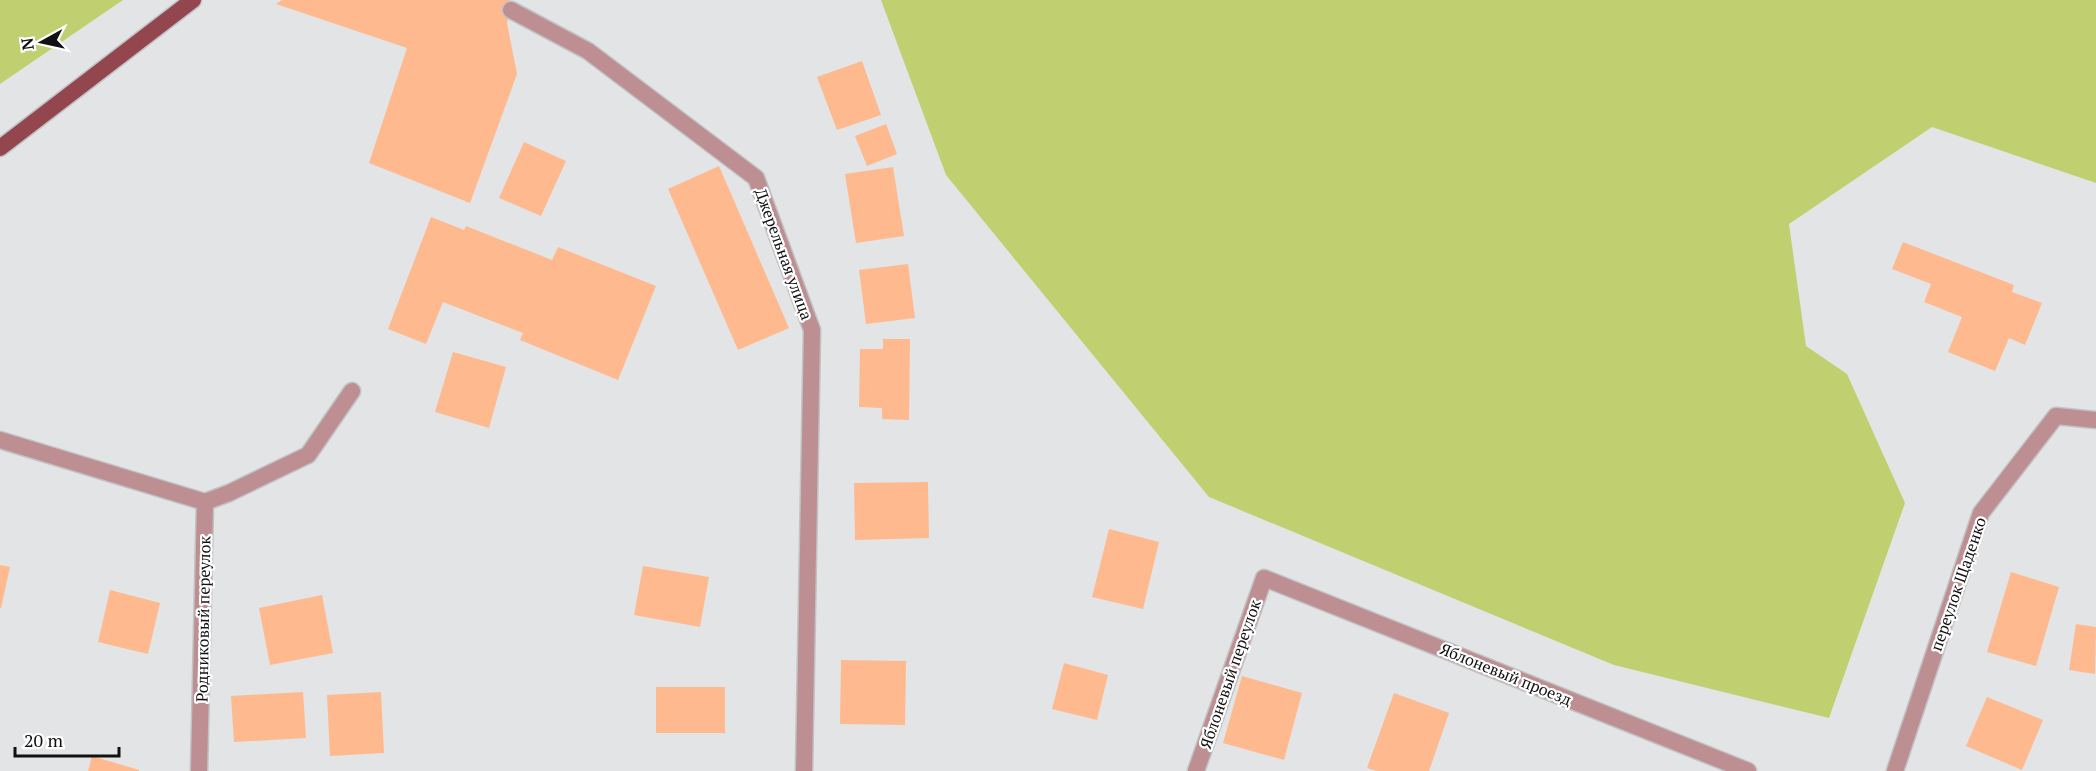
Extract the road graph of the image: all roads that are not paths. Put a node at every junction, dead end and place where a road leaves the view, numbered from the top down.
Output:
1 (193, 0) edge
2 (511, 10) dead end
3 (0, 147) edge
4 (352, 391) dead end
5 (2096, 420) edge
6 (0, 440) edge
7 (205, 502) junction
8 (1264, 578) joint
9 (199, 771) edge
10 (804, 771) edge
11 (1196, 771) edge
12 (1748, 771) edge
13 (1895, 771) edge

1 - 3 main road
2 - 10 street, Джерельная улица
4 - 7 street
5 - 13 street, переулок Щаденко
6 - 7 street
7 - 9 street, Родниковый переулок
8 - 11 street, Яблоневый переулок
8 - 12 street, Яблоневый проезд

